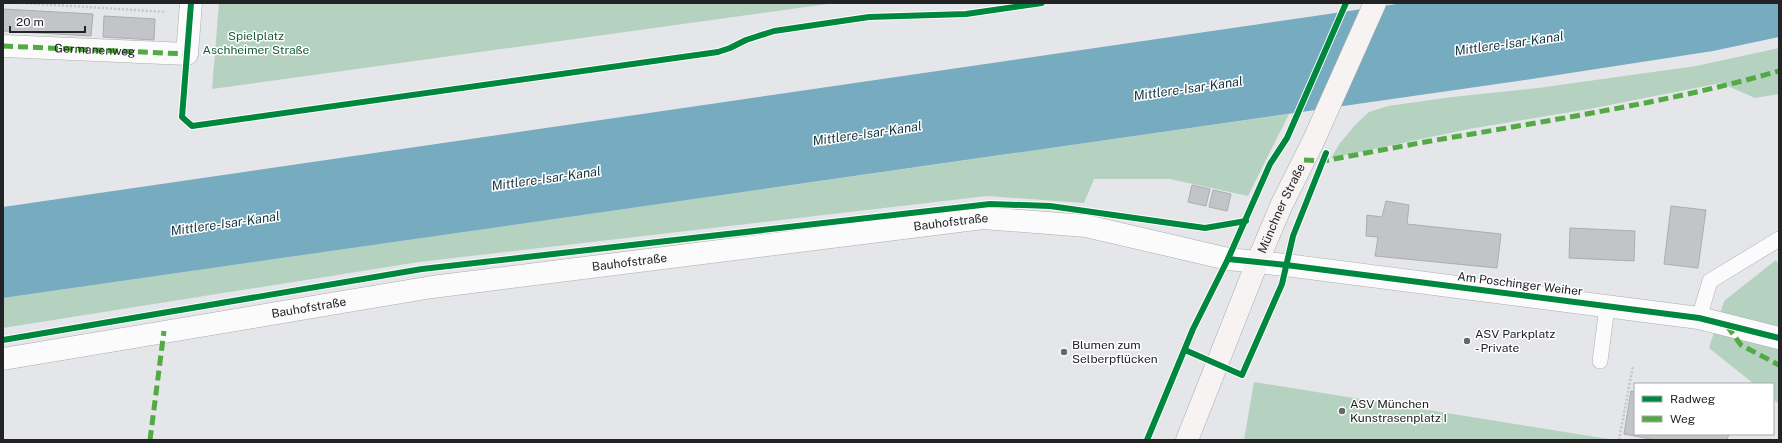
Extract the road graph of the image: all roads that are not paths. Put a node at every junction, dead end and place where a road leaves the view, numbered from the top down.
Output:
1 (1374, 3) edge
2 (191, 8) edge
3 (3, 46) edge
4 (1779, 239) edge
5 (1257, 263) junction
6 (1607, 307) junction
7 (1699, 318) junction
8 (1779, 338) edge
9 (3, 359) edge
10 (1600, 361) dead end
11 (1188, 440) edge

1 - 5 main road, Münchner Straße
2 - 3 street, Germanenweg
4 - 7 lane
5 - 6 street, Am Poschinger Weiher
5 - 9 street, Bauhofstraße
5 - 11 main road, Münchner Straße
6 - 7 street, Am Poschinger Weiher
6 - 10 lane
7 - 8 street, Am Poschinger Weiher

